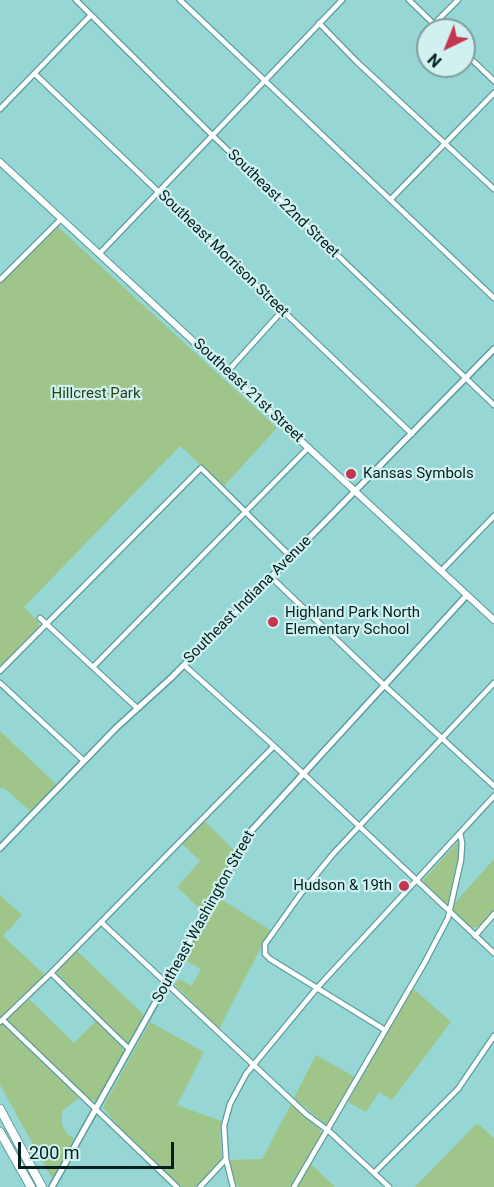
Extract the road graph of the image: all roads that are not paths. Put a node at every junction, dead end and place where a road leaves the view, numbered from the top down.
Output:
1 (76, 0) edge
2 (180, 0) edge
3 (342, 0) edge
4 (409, 0) edge
5 (458, 0) edge
6 (92, 15) junction
7 (428, 18) edge
8 (440, 18) edge
9 (319, 23) junction
10 (476, 64) edge
11 (35, 74) junction
12 (266, 81) junction
13 (494, 81) edge
14 (494, 93) edge
15 (0, 109) edge
16 (213, 136) junction
17 (445, 142) junction
18 (0, 162) edge
19 (494, 189) edge
20 (158, 192) junction
21 (391, 199) junction
22 (61, 219) junction
23 (99, 254) junction
24 (0, 280) edge
25 (494, 298) edge
26 (282, 311) junction
27 (494, 349) edge
28 (227, 372) junction
29 (466, 377) junction
30 (494, 405) edge
31 (412, 434) junction
32 (309, 447) junction
33 (356, 491) junction
34 (246, 512) junction
35 (494, 516) edge
36 (291, 557) junction
37 (441, 571) junction
38 (271, 577) junction
39 (467, 595) junction
40 (40, 618) dead end
41 (494, 620) edge
42 (46, 624) junction
43 (184, 665) junction
44 (93, 667) junction
45 (0, 671) edge
46 (0, 683) edge
47 (494, 683) edge
48 (385, 686) junction
49 (137, 708) junction
50 (442, 738) junction
51 (274, 746) junction
52 (84, 761) junction
53 (303, 774) junction
54 (494, 786) edge
55 (494, 796) edge
56 (359, 827) junction
57 (460, 833) junction
58 (0, 848) edge
59 (417, 880) junction
60 (449, 911) junction
61 (494, 915) edge
62 (101, 922) junction
63 (475, 936) junction
64 (494, 953) edge
65 (51, 973) junction
66 (167, 982) junction
67 (317, 988) junction
68 (1, 1021) edge
69 (385, 1030) junction
70 (494, 1036) edge
71 (129, 1049) junction
72 (254, 1064) junction
73 (0, 1109) edge
74 (96, 1109) junction
75 (327, 1130) junction
76 (0, 1132) edge
77 (12, 1154) junction
78 (226, 1159) junction
79 (374, 1173) junction
80 (37, 1186) edge
81 (24, 1187) edge
82 (52, 1187) edge
83 (177, 1187) edge
84 (200, 1187) edge
85 (233, 1187) edge
86 (294, 1187) edge
87 (389, 1187) edge

1 - 6 street, Southeast 22nd Street
2 - 12 street
3 - 9 street
4 - 7 street
5 - 8 street
6 - 11 street
6 - 16 street, Southeast 22nd Street
9 - 12 street
9 - 17 street
10 - 13 street
11 - 15 street
11 - 20 street, Southeast Morrison Street
12 - 16 street
12 - 21 street
14 - 17 street
16 - 20 street
16 - 29 street, Southeast 22nd Street
17 - 19 street
17 - 21 street
18 - 22 main road, Southeast 21st Street
20 - 23 street
20 - 26 street, Southeast Morrison Street
21 - 25 street
22 - 23 main road, Southeast 21st Street
22 - 24 street
23 - 28 main road, Southeast 21st Street
26 - 28 street
26 - 31 street, Southeast Morrison Street
27 - 29 street, Southeast Indiana Avenue
28 - 32 main road, Southeast 21st Street
29 - 30 street, Southeast 22nd Street
29 - 31 street, Southeast Indiana Avenue
31 - 33 street, Southeast Indiana Avenue
32 - 33 main road, Southeast 21st Street
32 - 34 street
33 - 36 street, Southeast Indiana Avenue
33 - 37 main road, Southeast 21st Street
34 - 36 street
34 - 42 street
34 - 44 street
35 - 37 street
36 - 38 street, Southeast Indiana Avenue
37 - 39 main road, Southeast 21st Street
38 - 43 street, Southeast Indiana Avenue
38 - 48 street
39 - 41 main road, Southeast 21st Street
39 - 48 street, Southeast Washington Street
40 - 42 street
42 - 44 street
42 - 45 street
43 - 49 street, Southeast Indiana Avenue
43 - 51 street
44 - 49 street
46 - 52 street
47 - 50 street
48 - 50 street
48 - 53 street, Southeast Washington Street
49 - 52 street, Southeast Indiana Avenue
50 - 54 street
50 - 56 street
51 - 53 street
51 - 62 street
52 - 58 street, Southeast Indiana Avenue
53 - 56 street
53 - 66 street, Southeast Washington Street
55 - 57 street
56 - 59 street
56 - 67 street
57 - 59 street
57 - 60 street
59 - 60 street
59 - 67 street
60 - 63 street
60 - 69 street
61 - 63 street
62 - 65 street
62 - 66 street
63 - 64 street
65 - 68 street
65 - 71 street
66 - 71 street, Southeast Washington Street
66 - 72 street
67 - 69 street
67 - 72 street
68 - 74 street
69 - 75 street
70 - 79 street
71 - 74 street, Southeast Washington Street
72 - 75 street
72 - 78 street
73 - 80 highway
74 - 82 street, Southeast Washington Street
74 - 83 street
75 - 79 street
75 - 86 street
76 - 77 highway
77 - 80 highway
77 - 81 highway
78 - 84 street
78 - 85 street
79 - 87 street

